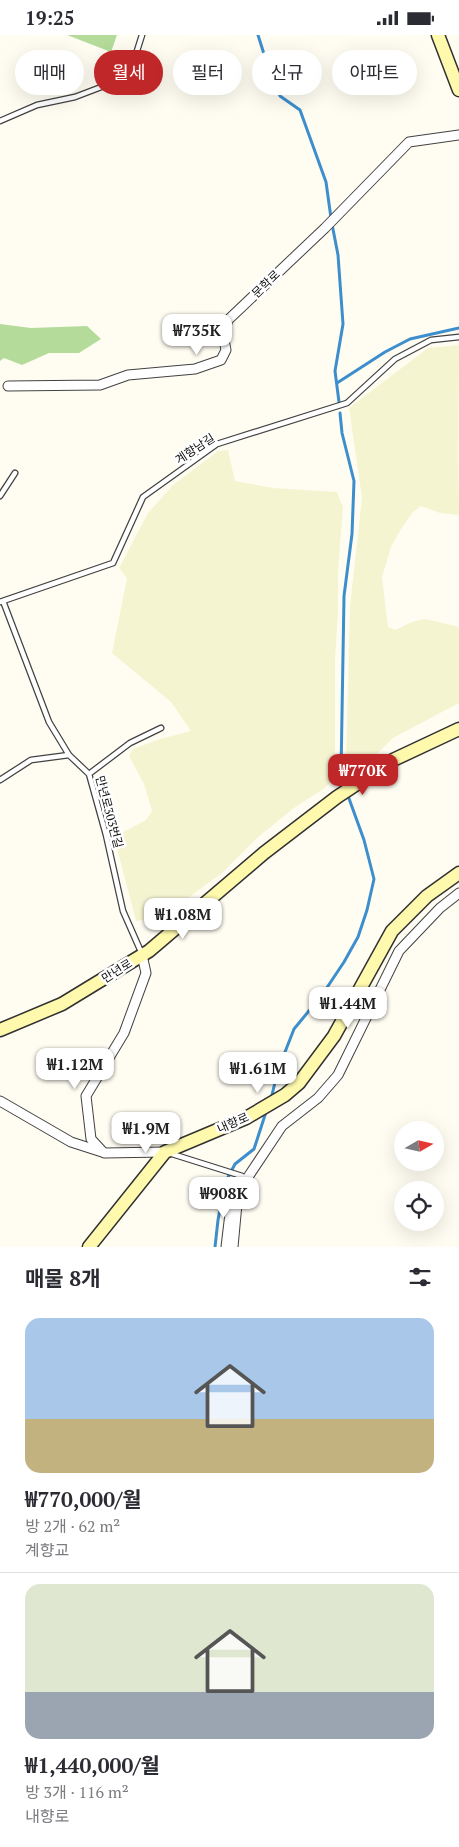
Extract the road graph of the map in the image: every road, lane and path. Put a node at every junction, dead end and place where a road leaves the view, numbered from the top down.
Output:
1 (142, 35) edge
2 (438, 35) edge
3 (459, 90) edge
4 (0, 121) edge
5 (459, 135) edge
6 (459, 337) edge
7 (8, 386) dead end
8 (15, 473) dead end
9 (0, 496) edge
10 (1, 601) edge
11 (160, 728) dead end
12 (459, 729) edge
13 (69, 755) junction
14 (89, 774) junction
15 (0, 780) edge
16 (459, 873) edge
17 (459, 893) edge
18 (142, 955) junction
19 (0, 1030) edge
20 (0, 1101) edge
21 (165, 1152) junction
22 (104, 1153) junction
23 (242, 1176) dead end
24 (238, 1193) junction
25 (89, 1247) edge
26 (226, 1247) edge
27 (233, 1247) edge

1 - 4 lane
2 - 3 street
5 - 7 street, 문학로
6 - 10 lane, 계향남길
8 - 9 lane
10 - 13 lane, 만년로303번길
11 - 14 lane
12 - 18 street, 만년로
13 - 14 lane, 만년로303번길
13 - 15 lane
14 - 18 lane, 만년로303번길
16 - 21 street, 내향로
17 - 24 street
18 - 19 street, 만년로
18 - 22 street
20 - 22 street
21 - 22 street
21 - 23 lane
21 - 25 street, 내향로
24 - 26 street
24 - 27 street

